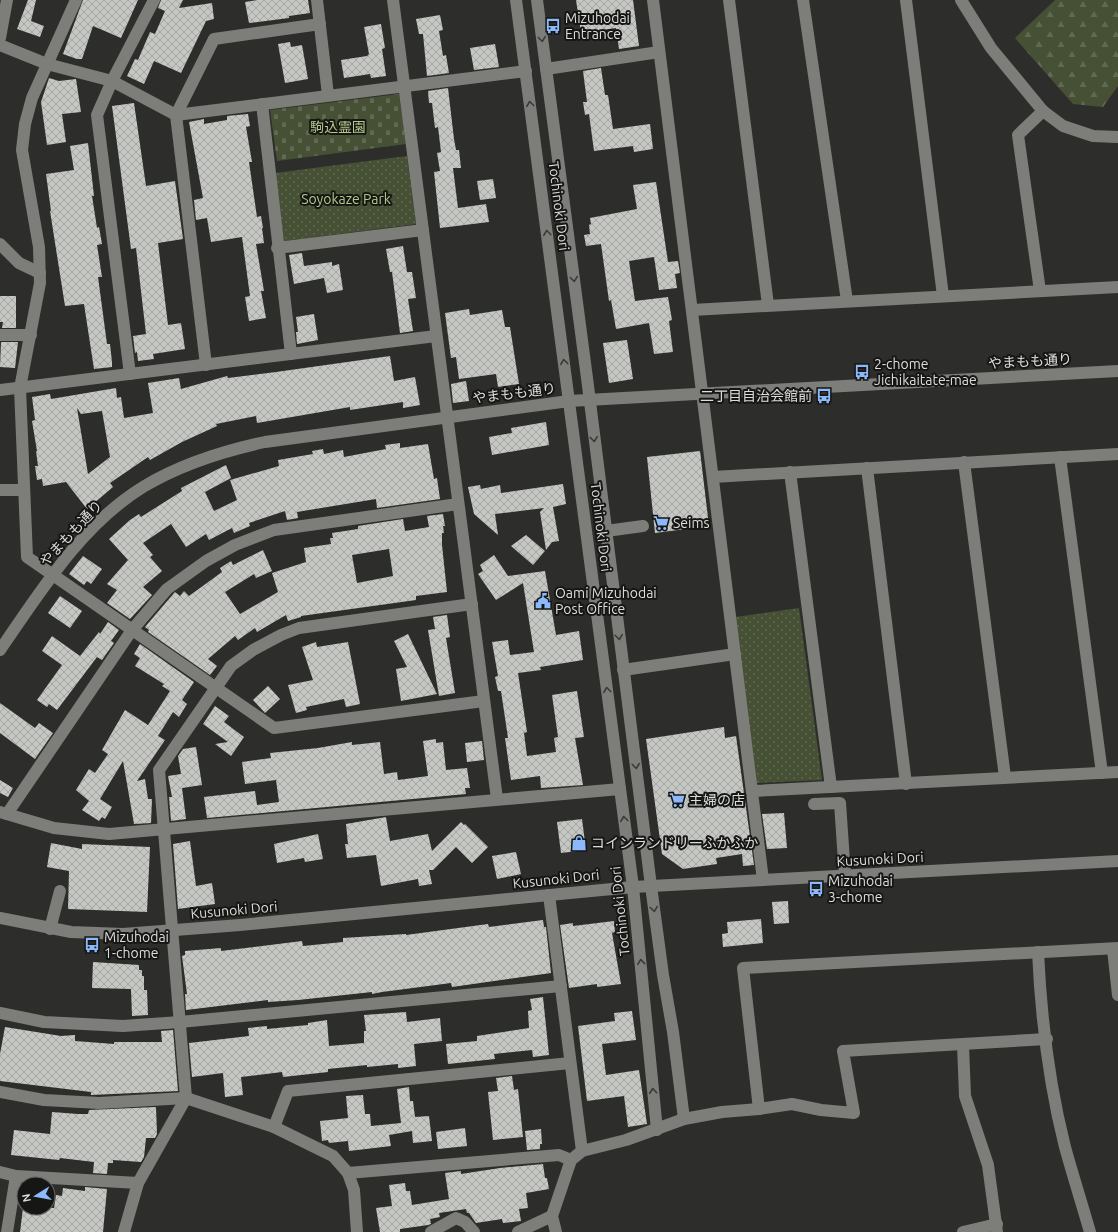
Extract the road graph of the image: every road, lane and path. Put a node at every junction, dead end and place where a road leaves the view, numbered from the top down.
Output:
1 (7, 0) edge
2 (76, 0) edge
3 (154, 0) edge
4 (317, 0) edge
5 (393, 0) edge
6 (516, 0) edge
7 (537, 0) edge
8 (653, 0) edge
9 (729, 0) edge
10 (804, 0) edge
11 (906, 0) edge
12 (961, 0) edge
13 (320, 24) junction
14 (0, 38) edge
15 (0, 45) edge
16 (659, 52) junction
17 (47, 64) junction
18 (546, 69) junction
19 (526, 71) junction
20 (112, 81) junction
21 (405, 87) junction
22 (328, 95) junction
23 (262, 104) junction
24 (1042, 111) junction
25 (176, 115) junction
26 (1118, 140) edge
27 (423, 230) junction
28 (0, 244) edge
29 (277, 248) junction
30 (40, 273) junction
31 (1118, 287) edge
32 (1040, 291) junction
33 (943, 296) junction
34 (847, 301) junction
35 (768, 305) junction
36 (692, 310) junction
37 (0, 335) edge
38 (31, 335) junction
39 (436, 336) junction
40 (290, 354) junction
41 (206, 365) junction
42 (1118, 371) edge
43 (130, 374) junction
44 (20, 388) junction
45 (0, 390) edge
46 (702, 394) junction
47 (589, 400) junction
48 (569, 401) junction
49 (446, 417) junction
50 (1118, 454) edge
51 (1060, 457) junction
52 (964, 462) junction
53 (867, 468) junction
54 (790, 472) junction
55 (713, 477) junction
56 (0, 490) edge
57 (23, 490) junction
58 (458, 504) junction
59 (643, 526) dead end
60 (606, 531) junction
61 (53, 574) junction
62 (472, 604) junction
63 (132, 630) junction
64 (0, 650) edge
65 (735, 654) junction
66 (623, 670) junction
67 (215, 688) junction
68 (484, 701) junction
69 (1118, 772) edge
70 (1102, 774) junction
71 (1005, 778) junction
72 (906, 784) junction
73 (831, 787) junction
74 (620, 789) junction
75 (753, 791) junction
76 (497, 799) junction
77 (814, 804) dead end
78 (4, 813) edge
79 (165, 830) junction
80 (1118, 861) edge
81 (845, 876) junction
82 (763, 880) junction
83 (651, 886) junction
84 (633, 887) junction
85 (60, 891) dead end
86 (549, 895) junction
87 (0, 918) edge
88 (50, 929) junction
89 (172, 930) junction
90 (1115, 949) edge
91 (1038, 952) junction
92 (561, 986) junction
93 (1118, 996) edge
94 (0, 1013) edge
95 (180, 1022) junction
96 (1047, 1039) junction
97 (963, 1045) junction
98 (570, 1063) junction
99 (0, 1092) edge
100 (186, 1098) junction
101 (759, 1109) junction
102 (684, 1119) junction
103 (274, 1127) junction
104 (657, 1130) junction
105 (582, 1151) junction
106 (571, 1160) junction
107 (0, 1172) edge
108 (348, 1174) junction
109 (16, 1176) joint
110 (56, 1179) edge
111 (138, 1184) junction
112 (552, 1216) junction
113 (997, 1228) edge
114 (7, 1232) edge
115 (124, 1232) edge
116 (357, 1232) edge
117 (431, 1232) edge
118 (474, 1232) edge
119 (518, 1232) edge
120 (556, 1232) edge
121 (963, 1232) edge
122 (1090, 1232) edge

1 - 14 street
2 - 17 street
3 - 20 street
4 - 13 street
5 - 21 street
6 - 19 street, Tochinoki Dori
7 -> 18 street, Tochinoki Dori
8 - 16 street
9 - 35 street
10 - 34 street
11 - 33 street
12 - 24 street
13 - 22 street
13 - 25 street
15 - 17 street
16 - 18 street
16 - 36 street
17 - 20 street
17 - 30 street
18 -> 47 street, Tochinoki Dori
19 - 21 street
48 -> 19 street, Tochinoki Dori
20 - 25 street
20 - 43 street
21 - 22 street
21 - 27 street
22 - 23 street
23 - 25 street
23 - 29 street
24 - 26 street
24 - 32 street
25 - 41 street
27 - 29 street
27 - 39 street
28 - 30 street
29 - 40 street
30 - 38 street
31 - 32 street
32 - 33 street
33 - 34 street
34 - 35 street
35 - 36 street
36 - 46 street
37 - 38 street
38 - 44 street
39 - 40 street
39 - 49 street
40 - 41 street
41 - 43 street
42 - 46 street, やまもも通り
43 - 44 street
44 - 45 street
44 - 57 street
46 - 47 street, やまもも通り
46 - 55 street
47 - 48 street, やまもも通り
47 -> 60 street, Tochinoki Dori
48 - 49 street, やまもも通り
74 -> 48 street, Tochinoki Dori
49 - 58 street
49 - 61 street, やまもも通り
50 - 51 street
51 - 52 street
51 - 70 street
52 - 53 street
52 - 71 street
53 - 54 street
53 - 72 street
54 - 55 street
54 - 73 street
55 - 65 street
56 - 57 street
57 - 61 street
58 - 62 street
58 - 63 street
59 - 60 street
60 -> 66 street, Tochinoki Dori
61 - 63 street
61 - 64 street, やまもも通り
62 - 67 street
62 - 68 street
63 - 67 street
63 - 78 street
65 - 66 street
65 - 75 street
66 -> 83 street, Tochinoki Dori
67 - 68 street
67 - 79 street
68 - 76 street
69 - 70 street
70 - 71 street
71 - 72 street
72 - 73 street
73 - 75 street
74 - 76 street
84 -> 74 street, Tochinoki Dori
75 - 82 street
76 - 79 street
77 - 81 street
78 - 79 street
79 - 89 street
80 - 81 street, Kusunoki Dori
81 - 82 street, Kusunoki Dori
82 - 83 street, Kusunoki Dori
83 - 84 street, Kusunoki Dori
83 -> 102 street, Tochinoki Dori
84 - 86 street, Kusunoki Dori
104 -> 84 street, Tochinoki Dori
85 - 88 street
86 - 89 street, Kusunoki Dori
86 - 92 street
87 - 88 street, Kusunoki Dori
88 - 89 street, Kusunoki Dori
89 - 95 street
90 - 91 street
90 - 93 street
91 - 96 street
91 - 101 street
92 - 95 street
92 - 98 street
94 - 95 street
95 - 100 street
96 - 97 street
96 - 122 street
97 - 101 street
97 - 113 street
98 - 103 street
98 - 105 street
99 - 100 street
100 - 103 street
100 - 111 street
101 - 102 street
102 - 104 street
103 - 108 street
104 - 105 street
105 - 106 street
106 - 108 street
106 - 112 street
107 - 109 street
108 - 116 street
109 - 114 street
110 - 111 street
111 - 115 street
112 - 119 street
112 - 120 street
113 - 121 street
117 - 118 street

